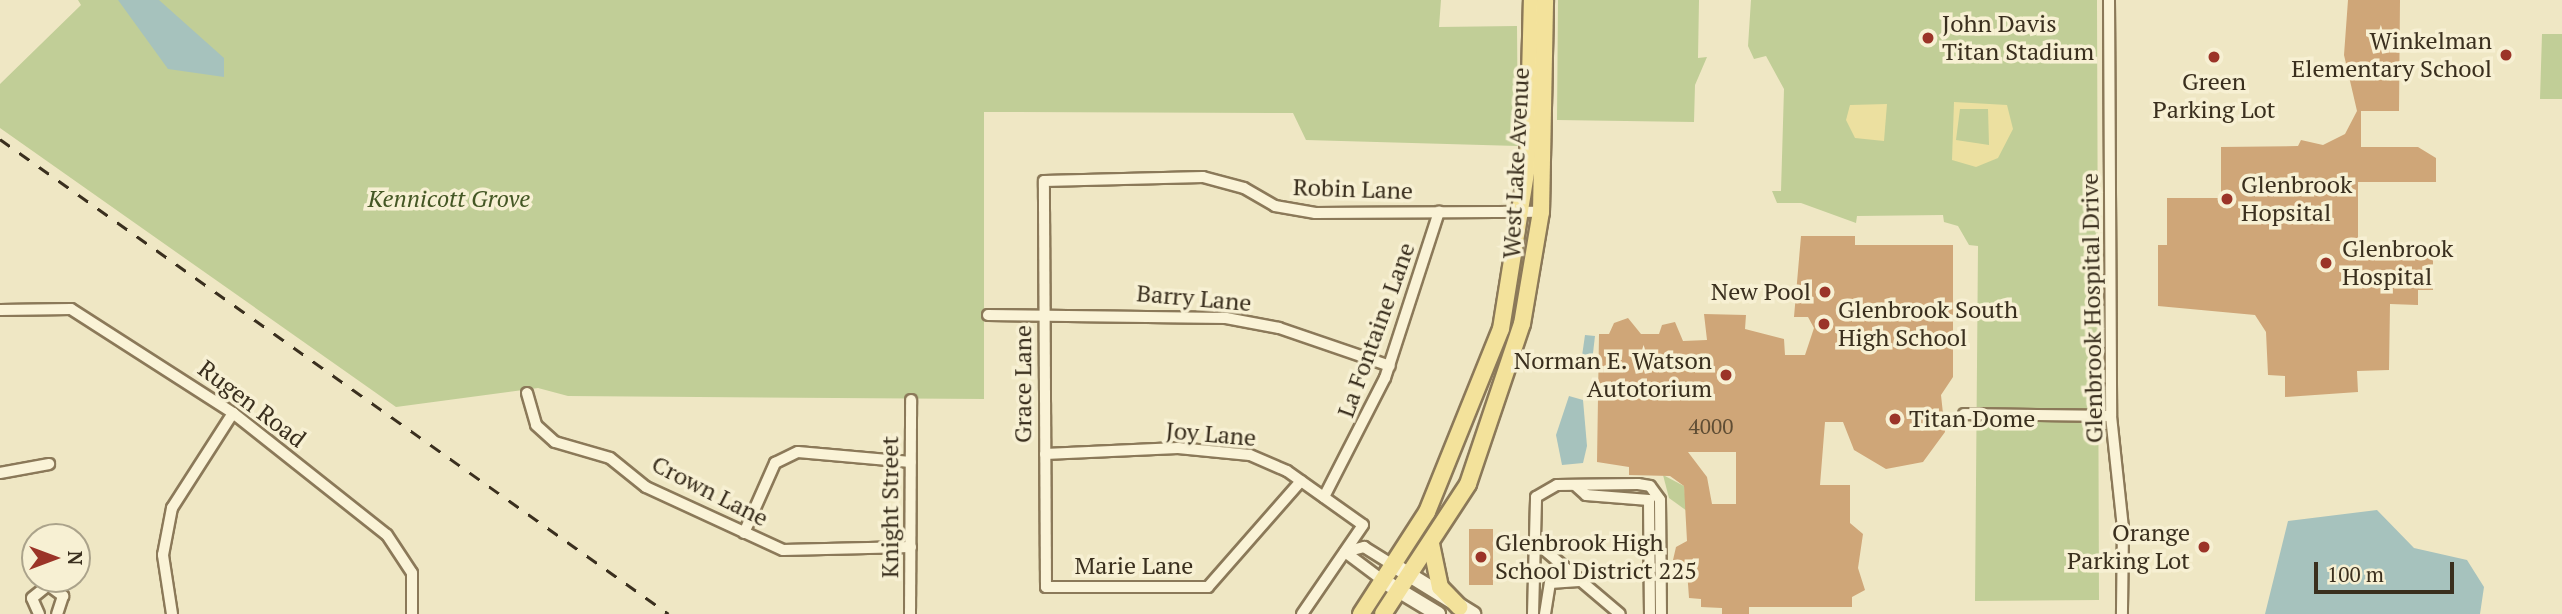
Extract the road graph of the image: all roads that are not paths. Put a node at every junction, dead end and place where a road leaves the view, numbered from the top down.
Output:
1 (1532, 0) edge
2 (1545, 0) edge
3 (2109, 0) edge
4 (1044, 181) joint
5 (1439, 212) junction
6 (1522, 212) junction
7 (1541, 212) junction
8 (0, 310) edge
9 (1044, 314) junction
10 (988, 315) dead end
11 (1390, 366) junction
12 (527, 393) dead end
13 (911, 401) dead end
14 (233, 413) junction
15 (1964, 414) dead end
16 (2111, 416) junction
17 (1045, 454) junction
18 (911, 462) junction
19 (49, 464) dead end
20 (0, 473) edge
21 (1301, 481) junction
22 (1575, 485) junction
23 (1324, 497) junction
24 (744, 533) junction
25 (1535, 542) junction
26 (1431, 544) junction
27 (911, 547) junction
28 (1345, 552) junction
29 (1395, 566) junction
30 (1410, 577) junction
31 (1579, 581) junction
32 (1385, 582) junction
33 (1046, 587) joint
34 (1400, 592) junction
35 (1466, 610) edge
36 (39, 614) edge
37 (57, 614) edge
38 (172, 614) edge
39 (412, 614) edge
40 (910, 614) edge
41 (1302, 614) edge
42 (1361, 614) edge
43 (1383, 614) edge
44 (1438, 614) edge
45 (1533, 614) edge
46 (1545, 614) edge
47 (1620, 614) edge
48 (1650, 614) edge
49 (1661, 614) edge
50 (2122, 614) edge

1 - 6 main road, West Lake Avenue
2 - 7 main road, West Lake Avenue
3 - 16 street, Glenbrook Hospital Drive
4 - 5 street, Robin Lane
4 - 9 street, Grace Lane
5 - 6 street, Robin Lane
5 - 11 street, La Fontaine Lane
6 - 7 street, Robin Lane
6 - 29 main road, West Lake Avenue
7 - 26 main road, West Lake Avenue
8 - 14 street, Rugen Road
9 - 10 street, Barry Lane
9 - 11 street, Barry Lane
9 - 17 street, Grace Lane
11 - 23 street, La Fontaine Lane
12 - 24 street, Crown Lane
13 - 18 street, Knight Street
14 - 38 street
14 - 39 street, Rugen Road
15 - 16 street
16 - 50 street, Glenbrook Hospital Drive
17 - 21 street, Joy Lane
17 - 33 street, Grace Lane
18 - 24 street
18 - 27 street, Knight Street
19 - 20 street
21 - 23 street, Joy Lane
21 - 33 street, Marie Lane
22 - 25 street
22 - 48 street
22 - 49 street
23 - 28 street, Joy Lane
24 - 27 street, Crown Lane
25 - 31 street
25 - 45 street
26 - 30 main road, West Lake Avenue
26 - 35 main road
27 - 40 street, Knight Street
28 - 29 street
28 - 32 street
28 - 41 street
29 - 30 main road
29 - 32 main road, West Lake Avenue
30 - 34 main road, West Lake Avenue
30 - 35 main road
31 - 46 street
31 - 47 street
32 - 34 main road
32 - 42 main road, West Lake Avenue
34 - 43 main road, West Lake Avenue
34 - 44 main road
36 - 37 street

